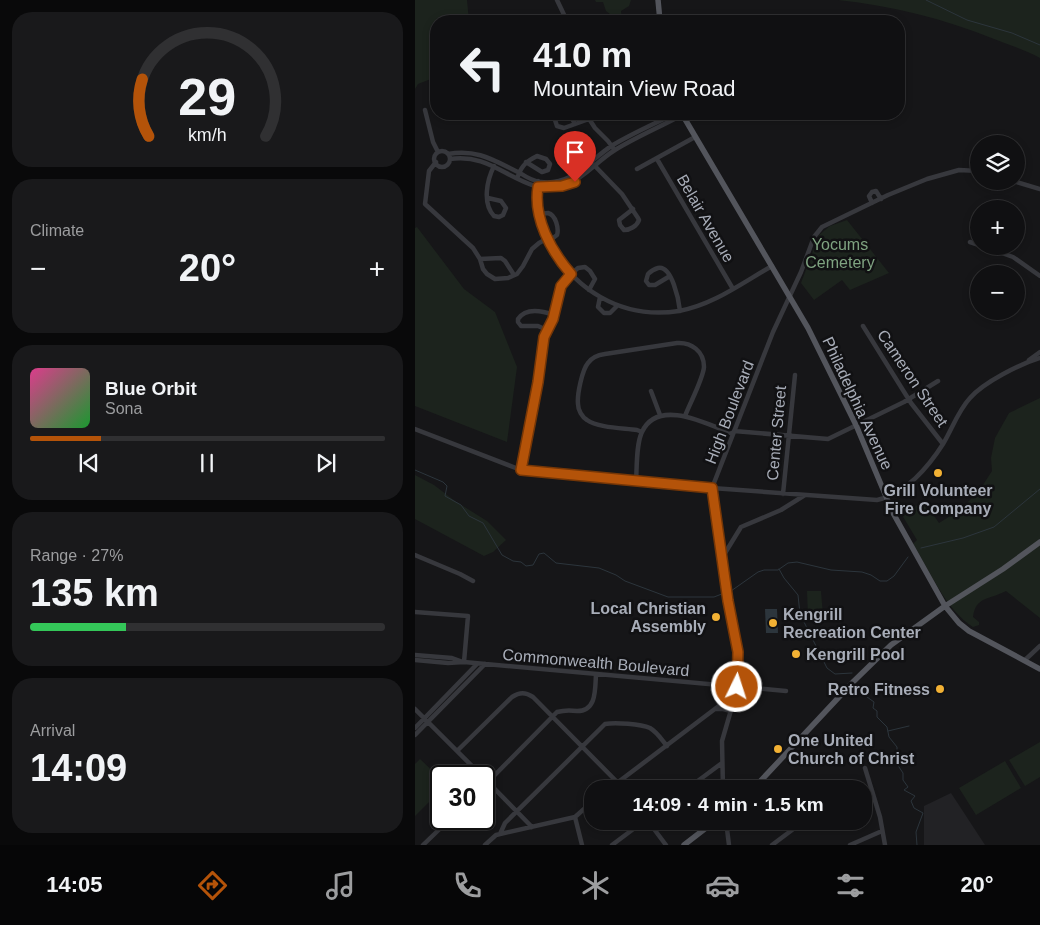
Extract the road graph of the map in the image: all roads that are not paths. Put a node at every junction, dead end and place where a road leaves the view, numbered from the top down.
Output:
1 (557, 0) edge
2 (658, 0) edge
3 (564, 15) edge
4 (659, 15) edge
5 (425, 110) dead end
6 (586, 120) edge
7 (590, 120) edge
8 (663, 120) edge
9 (670, 120) edge
10 (685, 120) edge
11 (575, 124) dead end
12 (695, 137) junction
13 (613, 148) junction
14 (439, 152) junction
15 (449, 156) junction
16 (657, 159) junction
17 (435, 162) junction
18 (526, 162) junction
19 (495, 164) junction
20 (593, 164) junction
21 (637, 169) dead end
22 (970, 170) edge
23 (518, 176) junction
24 (538, 184) junction
25 (1025, 185) edge
26 (1040, 189) edge
27 (488, 198) junction
28 (881, 199) junction
29 (872, 203) junction
30 (633, 209) junction
31 (539, 214) junction
32 (548, 239) junction
33 (1008, 255) edge
34 (480, 260) junction
35 (772, 266) junction
36 (571, 274) junction
37 (514, 275) junction
38 (670, 276) junction
39 (1040, 276) edge
40 (733, 289) junction
41 (589, 290) junction
42 (789, 296) junction
43 (600, 298) junction
44 (617, 306) junction
45 (680, 310) junction
46 (554, 315) junction
47 (863, 326) dead end
48 (547, 330) junction
49 (1040, 352) edge
50 (1040, 358) edge
51 (1023, 363) junction
52 (795, 375) dead end
53 (938, 380) dead end
54 (651, 392) dead end
55 (909, 399) junction
56 (660, 415) junction
57 (685, 416) junction
58 (855, 425) junction
59 (415, 429) edge
60 (642, 432) junction
61 (733, 432) junction
62 (788, 436) junction
63 (943, 444) junction
64 (521, 470) junction
65 (636, 482) junction
66 (712, 488) junction
67 (783, 494) junction
68 (805, 495) junction
69 (887, 498) junction
70 (719, 539) junction
71 (732, 540) junction
72 (1040, 542) edge
73 (415, 555) edge
74 (722, 558) junction
75 (473, 581) dead end
76 (945, 606) junction
77 (415, 612) edge
78 (1040, 646) edge
79 (415, 655) edge
80 (415, 660) edge
81 (1025, 660) junction
82 (464, 662) junction
83 (477, 664) junction
84 (485, 664) junction
85 (1040, 669) edge
86 (596, 674) junction
87 (737, 687) junction
88 (785, 691) dead end
89 (736, 693) junction
90 (415, 710) edge
91 (714, 710) junction
92 (731, 711) junction
93 (552, 717) junction
94 (426, 721) junction
95 (415, 728) edge
96 (415, 735) edge
97 (582, 746) junction
98 (667, 746) junction
99 (457, 751) junction
100 (722, 763) junction
101 (470, 765) edge
102 (865, 768) dead end
103 (495, 771) edge
104 (616, 780) edge
105 (621, 780) edge
106 (699, 780) edge
107 (723, 780) edge
108 (762, 780) edge
109 (868, 780) edge
110 (495, 791) edge
111 (872, 793) edge
112 (584, 809) edge
113 (516, 811) junction
114 (575, 817) junction
115 (532, 827) junction
116 (439, 830) edge
117 (631, 830) edge
118 (655, 830) edge
119 (703, 830) edge
120 (727, 830) edge
121 (792, 830) edge
122 (882, 831) junction
123 (500, 834) junction
124 (490, 843) edge
125 (423, 845) edge
126 (485, 845) edge
127 (582, 845) edge
128 (612, 845) edge
129 (666, 845) edge
130 (684, 845) edge
131 (729, 845) edge
132 (772, 845) edge
133 (849, 845) edge
134 (885, 845) edge

1 - 3 street
2 - 4 main road
5 - 14 street
6 - 11 street
7 - 13 street
8 - 13 street
9 - 13 street
10 - 12 main road, Philadelphia Avenue
12 - 16 street
12 - 35 main road, Philadelphia Avenue
13 - 20 street
14 - 15 street
14 - 17 street
15 - 17 street
15 - 19 street
16 - 21 street
16 - 40 street, Belair Avenue
17 - 34 street
18 - 18 street
18 - 23 street
19 - 23 street
19 - 27 street
20 - 24 street
20 - 30 street
22 - 28 street, High Boulevard
23 - 24 street
24 - 31 street
25 - 26 street
27 - 27 street
28 - 29 street, High Boulevard
28 - 29 street, High Boulevard
29 - 42 street, High Boulevard
30 - 30 street
31 - 32 street
31 - 32 street
32 - 36 street
32 - 37 street
33 - 39 street
34 - 37 street
34 - 37 street
35 - 40 street
35 - 42 main road, Philadelphia Avenue
36 - 41 street
36 - 41 street
36 - 46 street
38 - 38 street
38 - 45 street
40 - 45 street
41 - 43 street
42 - 58 main road, Philadelphia Avenue
42 - 61 street, High Boulevard
43 - 44 street
43 - 44 street
44 - 45 street
46 - 48 street
46 - 48 street
47 - 55 street, Cameron Street
48 - 64 street
49 - 51 street
50 - 51 street
51 - 63 street
52 - 62 street, Center Street
53 - 55 street
54 - 56 street
55 - 58 street
55 - 63 street, Cameron Street
56 - 57 street
56 - 60 street
57 - 60 street
57 - 61 street
58 - 62 street
58 - 69 main road, Philadelphia Avenue
59 - 64 street
60 - 65 street
61 - 62 street
61 - 66 street, High Boulevard
62 - 67 street, Center Street
63 - 69 street
64 - 65 street
65 - 66 street
66 - 67 street
66 - 70 street, High Boulevard
67 - 68 street
68 - 69 street
68 - 71 street
69 - 76 main road, Philadelphia Avenue
70 - 71 street
70 - 74 street, High Boulevard
71 - 74 street
72 - 76 main road
73 - 75 street
74 - 87 street, High Boulevard
76 - 81 main road, Philadelphia Avenue
76 - 108 main road
77 - 82 street
78 - 81 street
79 - 82 street, Commonwealth Boulevard
80 - 82 street, Commonwealth Boulevard
81 - 85 main road, Philadelphia Avenue
82 - 83 street, Commonwealth Boulevard
83 - 84 street, Commonwealth Boulevard
83 - 94 street
84 - 86 street, Commonwealth Boulevard
84 - 94 street
86 - 87 street, Commonwealth Boulevard
86 - 93 street
87 - 88 street, Commonwealth Boulevard
87 - 89 street, High Boulevard
89 - 91 street
89 - 92 street, High Boulevard
90 - 94 street
91 - 92 street
91 - 98 street
92 - 100 street, High Boulevard
93 - 97 street
93 - 99 street
93 - 103 street
94 - 95 street
94 - 96 street
94 - 99 street
97 - 98 street
97 - 104 street
97 - 113 street
98 - 105 street
99 - 101 street
100 - 106 street
100 - 107 street, High Boulevard
102 - 109 street
110 - 113 street
111 - 122 street
112 - 114 street
113 - 115 street
113 - 123 street
114 - 115 street
114 - 127 street
115 - 123 street
116 - 125 street
117 - 128 street
118 - 129 street
119 - 130 main road
120 - 131 street
121 - 132 street
122 - 133 street
122 - 134 street
123 - 124 street
124 - 126 street

